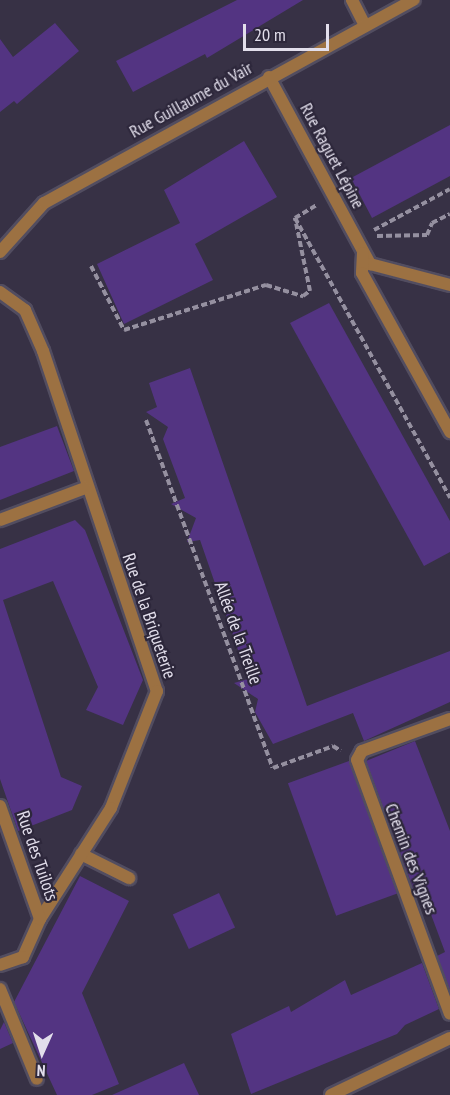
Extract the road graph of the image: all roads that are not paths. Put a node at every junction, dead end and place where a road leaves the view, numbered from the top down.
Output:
1 (352, 0) edge
2 (414, 0) edge
3 (365, 26) junction
4 (269, 77) junction
5 (363, 251) junction
6 (0, 252) edge
7 (450, 285) edge
8 (0, 292) edge
9 (450, 432) edge
10 (85, 488) junction
11 (0, 520) edge
12 (450, 719) edge
13 (0, 806) edge
14 (81, 854) junction
15 (129, 878) dead end
16 (40, 919) junction
17 (0, 965) edge
18 (0, 989) edge
19 (450, 1014) edge
20 (450, 1038) edge
21 (37, 1079) dead end
22 (331, 1095) edge

1 - 3 street
2 - 3 street, Rue Guillaume du Vair
3 - 4 street, Rue Guillaume du Vair
4 - 5 street, Rue Raguet Lépine
4 - 6 street, Rue Guillaume du Vair
5 - 7 street, Rue Raguet Lépine
5 - 9 street, Rue Raguet Lépine
8 - 10 street, Rue de la Briqueterie
10 - 11 street
10 - 14 street, Rue de la Briqueterie
12 - 19 street, Chemin des Vignes
13 - 16 street, Rue des Tuilots
14 - 15 street
14 - 16 street, Rue de la Briqueterie
16 - 17 street, Rue de la Briqueterie
18 - 21 street
20 - 22 street

